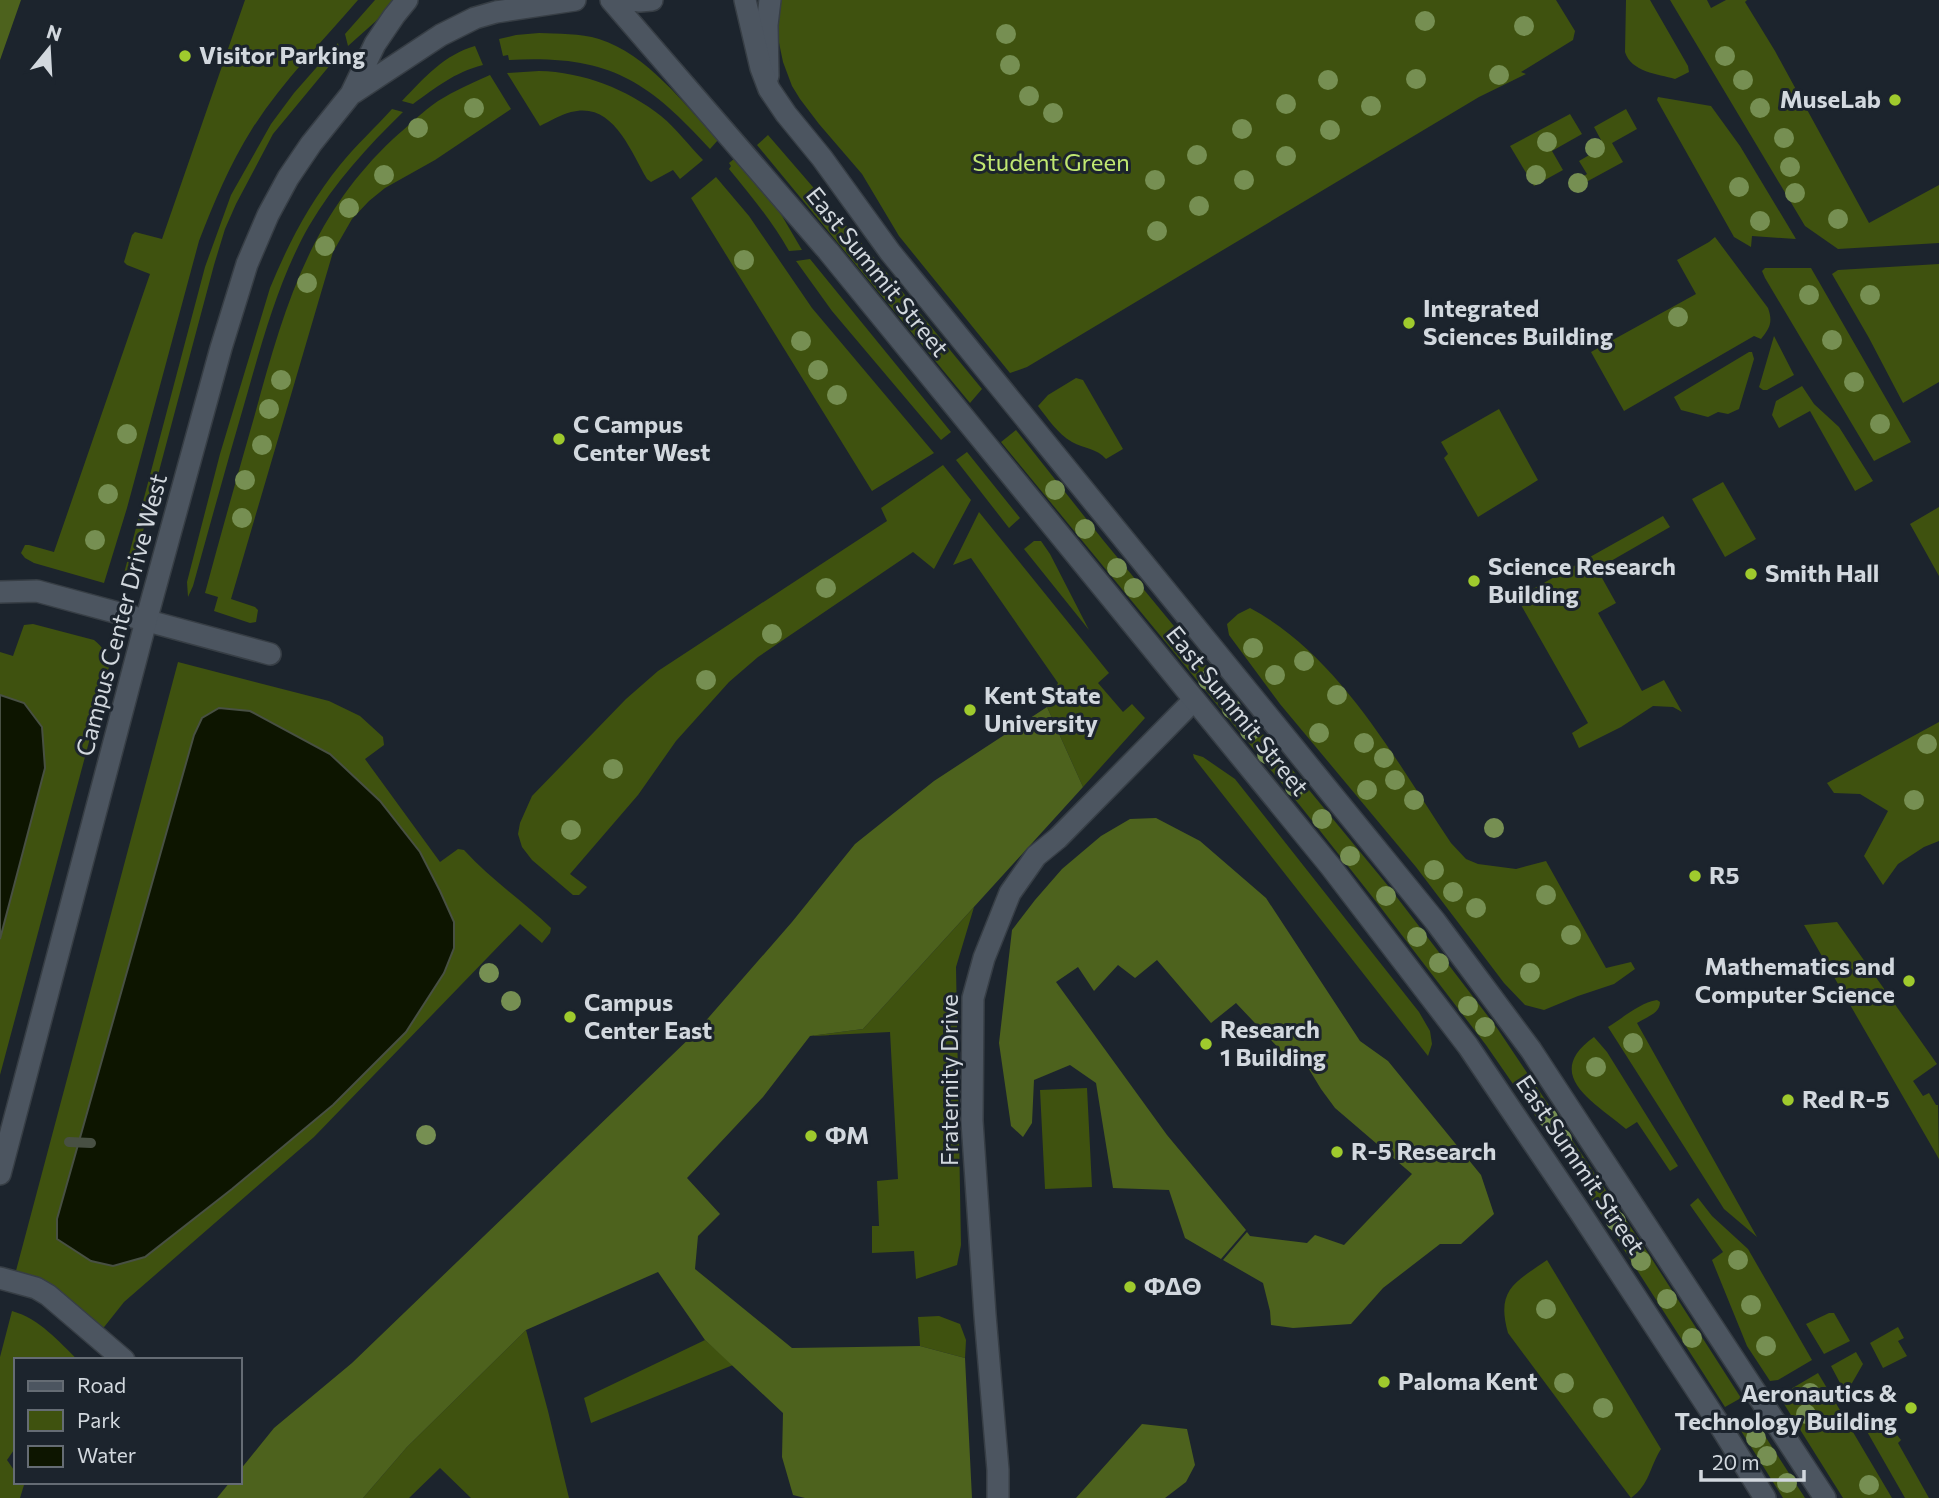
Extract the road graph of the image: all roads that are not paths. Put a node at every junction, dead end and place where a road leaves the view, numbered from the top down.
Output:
1 (407, 0) edge
2 (575, 0) edge
3 (611, 0) edge
4 (632, 0) edge
5 (652, 0) edge
6 (745, 0) edge
7 (770, 0) edge
8 (769, 89) junction
9 (351, 94) junction
10 (0, 592) edge
11 (146, 621) junction
12 (270, 654) dead end
13 (1194, 700) junction
14 (0, 1174) edge
15 (0, 1278) edge
16 (122, 1358) edge
17 (998, 1498) edge
18 (1765, 1498) edge
19 (1825, 1498) edge

1 - 9 main road
2 - 9 main road
3 - 13 main road, East Summit Street
4 - 5 main road
6 - 8 main road, East Summit Street
7 - 8 main road
8 - 19 main road, East Summit Street
9 - 11 main road, Campus Center Drive West
10 - 11 main road
11 - 12 main road
11 - 14 main road, Campus Center Drive West
13 - 17 main road, Fraternity Drive
13 - 18 main road, East Summit Street
15 - 16 main road

